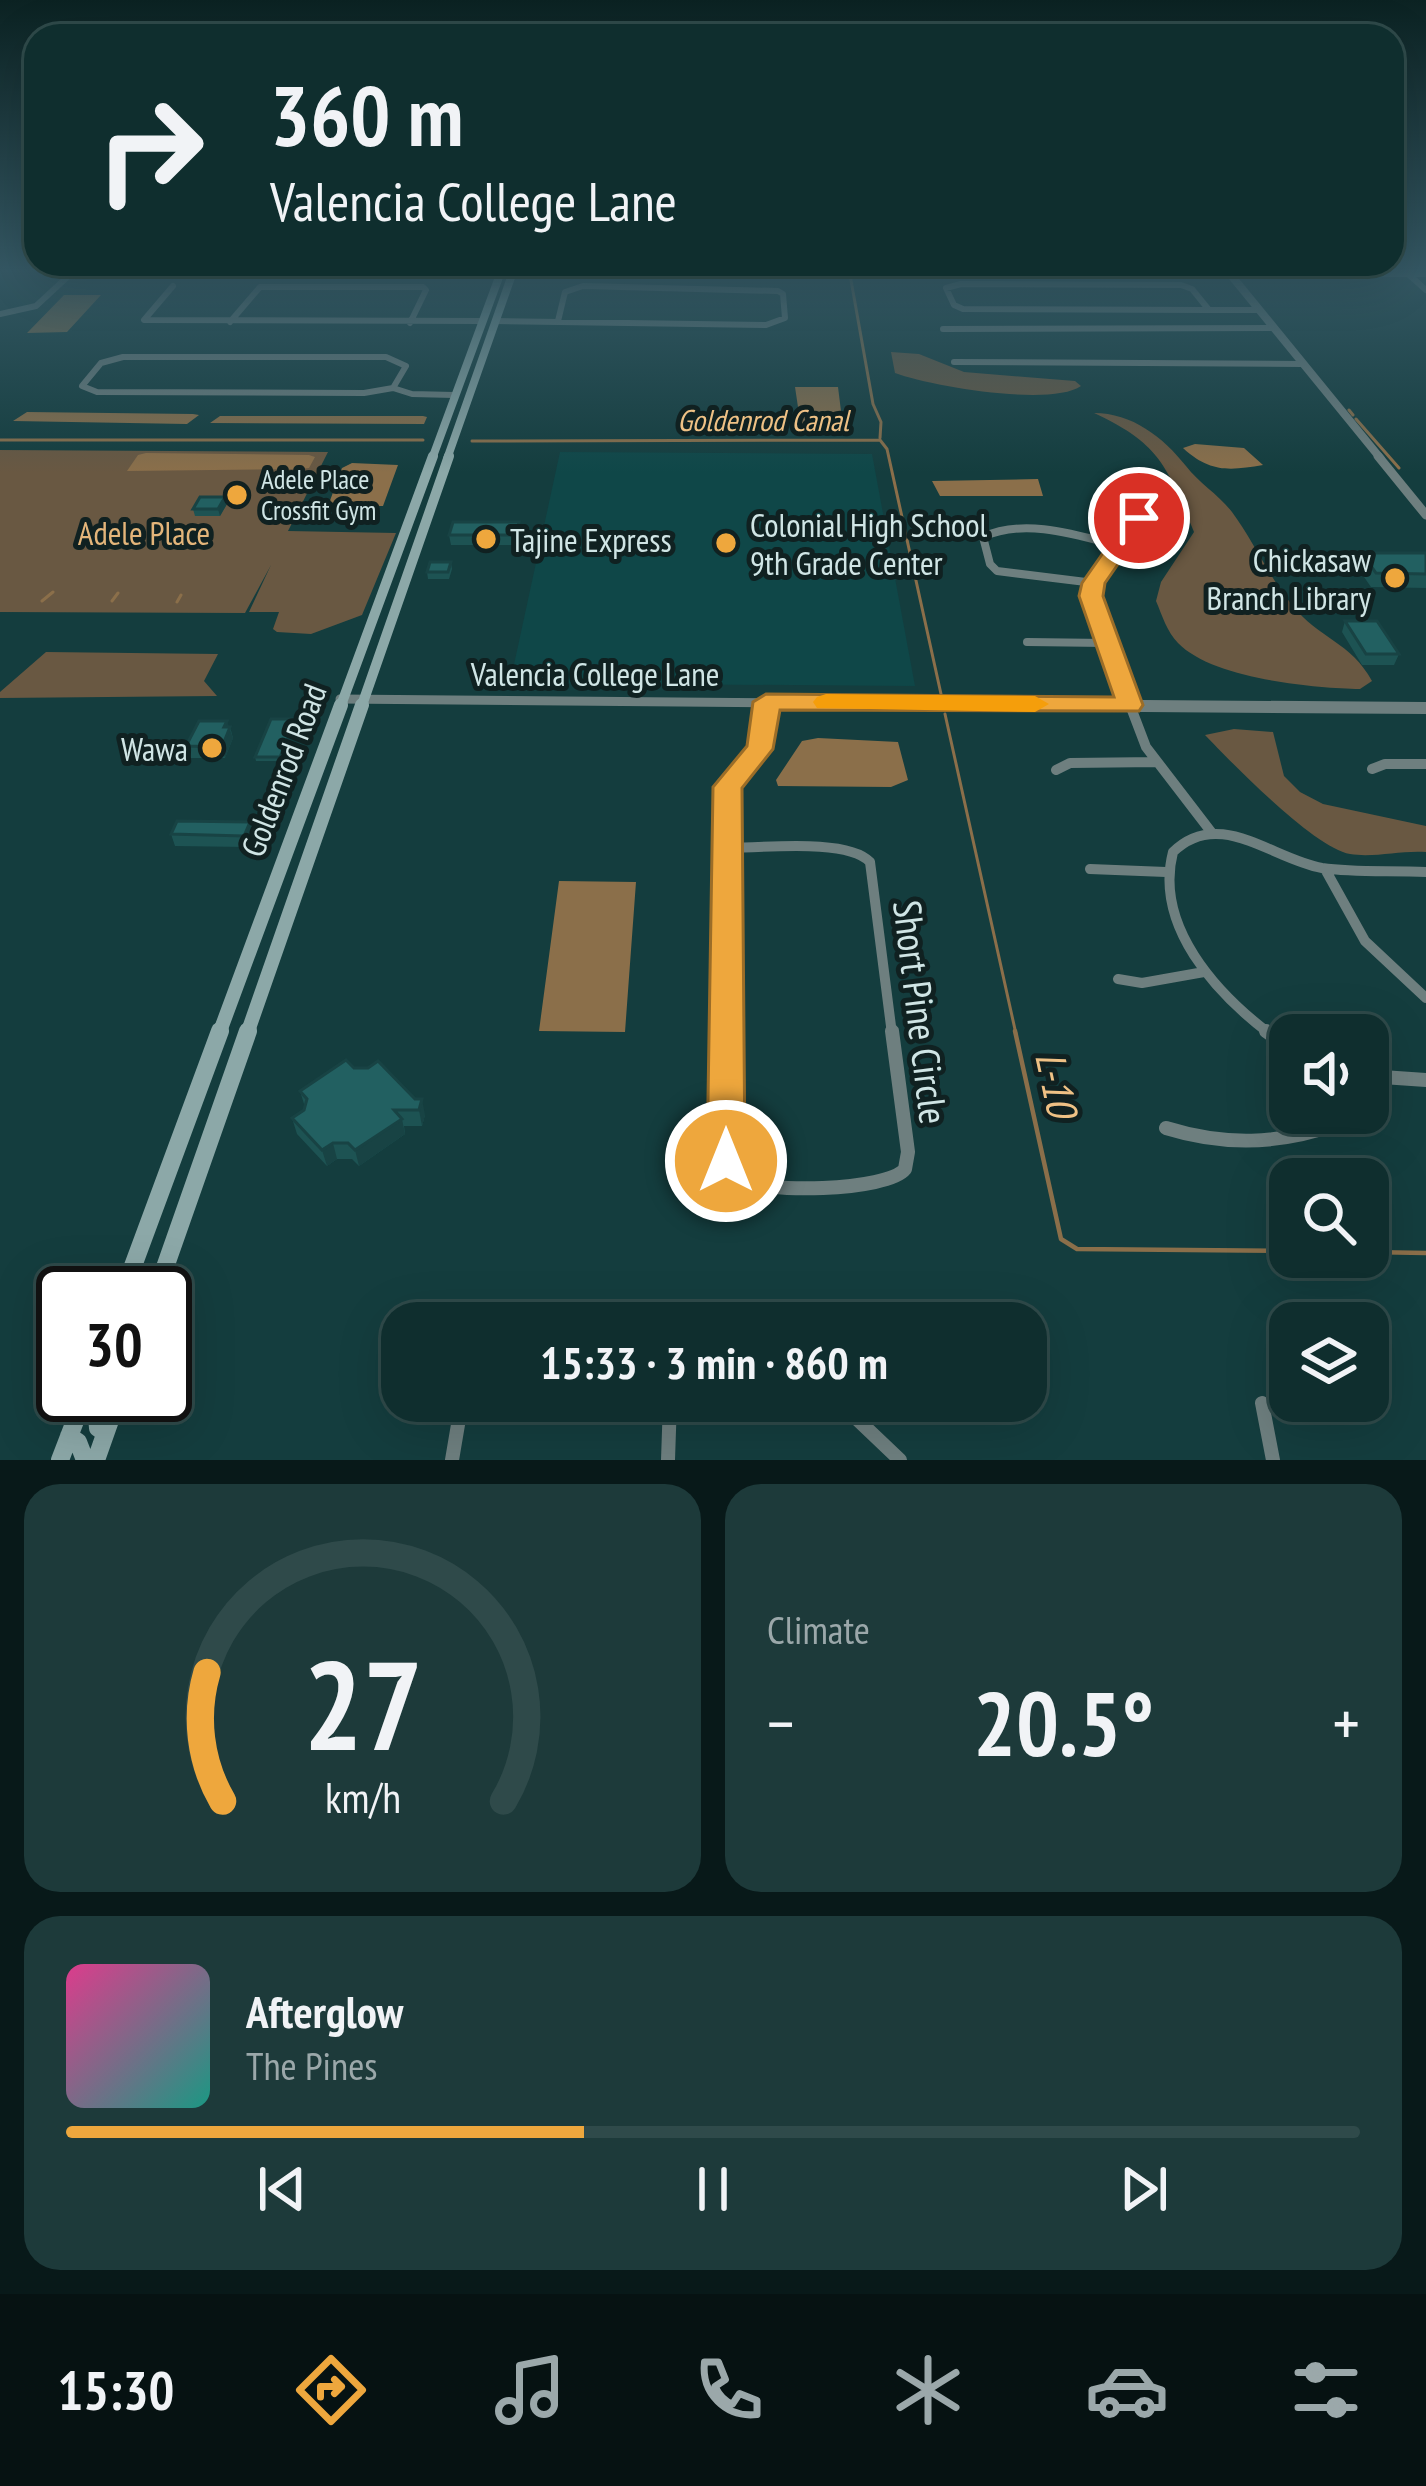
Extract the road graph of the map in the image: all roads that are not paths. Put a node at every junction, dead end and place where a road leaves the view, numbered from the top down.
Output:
1 (476, 337) edge
2 (489, 337) edge
3 (1281, 337) edge
4 (954, 362) dead end
5 (1303, 364) junction
6 (393, 388) junction
7 (456, 390) junction
8 (470, 394) junction
9 (466, 406) junction
10 (1126, 500) dead end
11 (411, 514) junction
12 (1426, 514) edge
13 (425, 524) junction
14 (1123, 547) junction
15 (1094, 583) junction
16 (1027, 642) dead end
17 (1106, 643) junction
18 (340, 699) junction
19 (361, 699) junction
20 (766, 702) junction
21 (1130, 705) junction
22 (1426, 708) edge
23 (1156, 762) junction
24 (1426, 764) edge
25 (1056, 770) dead end
26 (1372, 770) dead end
27 (1212, 833) junction
28 (726, 848) junction
29 (1090, 869) dead end
30 (1325, 869) junction
31 (1166, 872) junction
32 (1426, 872) edge
33 (248, 950) junction
34 (1204, 972) junction
35 (266, 977) junction
36 (1118, 979) dead end
37 (1426, 998) edge
38 (1269, 1033) edge
39 (1389, 1077) edge
40 (1426, 1080) edge
41 (1166, 1128) dead end
42 (1314, 1134) edge
43 (133, 1266) edge
44 (165, 1266) edge
45 (1262, 1403) dead end
46 (74, 1422) edge
47 (97, 1422) edge
48 (109, 1422) edge
49 (458, 1422) edge
50 (669, 1422) edge
51 (860, 1422) edge
52 (105, 1433) junction
53 (69, 1436) junction
54 (60, 1460) edge
55 (85, 1460) edge
56 (96, 1460) edge
57 (452, 1460) edge
58 (668, 1460) edge
59 (900, 1460) edge
60 (1274, 1460) edge

1 - 7 main road, Goldenrod Road
2 - 8 main road, Goldenrod Road
3 - 5 street
4 - 5 street
5 - 12 street
6 - 6 street
6 - 7 street
7 - 8 main road
7 - 9 main road
7 - 11 main road, Goldenrod Road
8 - 9 main road, Goldenrod Road
9 - 13 main road, Goldenrod Road
10 - 14 street
11 - 13 main road
11 - 18 main road, Goldenrod Road
13 - 19 main road, Goldenrod Road
14 - 15 street
14 - 15 street
15 - 17 street
16 - 17 street
17 - 21 street
18 - 19 street, Valencia College Lane
18 - 33 main road, Goldenrod Road
19 - 20 street, Valencia College Lane
19 - 35 main road, Goldenrod Road
20 - 21 street, Valencia College Lane
20 - 28 street, Short Pine Circle
21 - 22 street, Valencia College Lane
21 - 23 street
23 - 25 street
23 - 27 street
24 - 26 street
27 - 30 street
27 - 31 street
28 - 28 street, Short Pine Circle
29 - 31 street
30 - 32 street
30 - 37 street
31 - 34 street
33 - 35 main road
33 - 43 main road, Goldenrod Road
34 - 36 street
34 - 38 street
35 - 44 main road, Goldenrod Road
39 - 40 street
41 - 42 street
45 - 60 street
46 - 53 main road
47 - 52 main road
48 - 52 main road
49 - 57 street
50 - 58 street
51 - 59 street
52 - 56 main road
53 - 54 main road
53 - 55 main road

